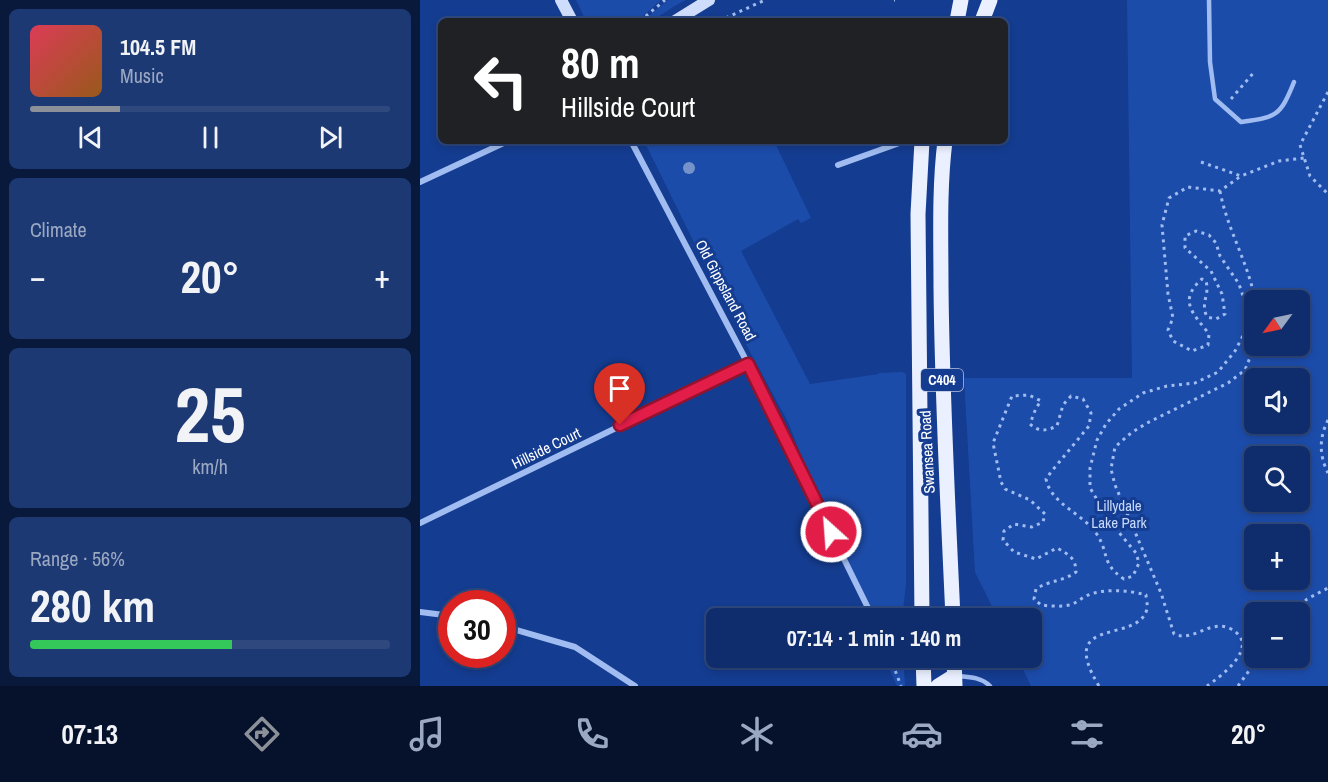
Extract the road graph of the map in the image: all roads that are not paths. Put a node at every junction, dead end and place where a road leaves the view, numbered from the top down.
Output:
1 (561, 0) edge
2 (709, 0) edge
3 (961, 0) edge
4 (990, 0) edge
5 (1209, 0) edge
6 (570, 18) edge
7 (680, 18) edge
8 (958, 18) edge
9 (983, 18) edge
10 (1294, 82) dead end
11 (502, 144) edge
12 (633, 144) edge
13 (894, 144) edge
14 (922, 144) edge
15 (945, 144) edge
16 (838, 165) dead end
17 (420, 182) edge
18 (748, 364) junction
19 (420, 523) edge
20 (869, 608) edge
21 (922, 608) edge
22 (953, 608) edge
23 (420, 612) edge
24 (438, 614) edge
25 (516, 630) edge
26 (923, 668) edge
27 (955, 681) edge
28 (635, 686) edge
29 (924, 686) edge
30 (938, 686) edge
31 (990, 686) edge

1 - 6 main road
2 - 7 main road
3 - 8 main road
4 - 9 main road
5 - 10 lane
11 - 17 street
12 - 18 street, Old Gippsland Road
13 - 16 street
14 - 21 main road, Swansea Road / C404
15 - 22 main road, Swansea Road / C404
18 - 19 street, Hillside Court
18 - 20 street, Old Gippsland Road
23 - 24 street
25 - 28 street
26 - 29 main road
27 - 30 main road
27 - 31 lane

